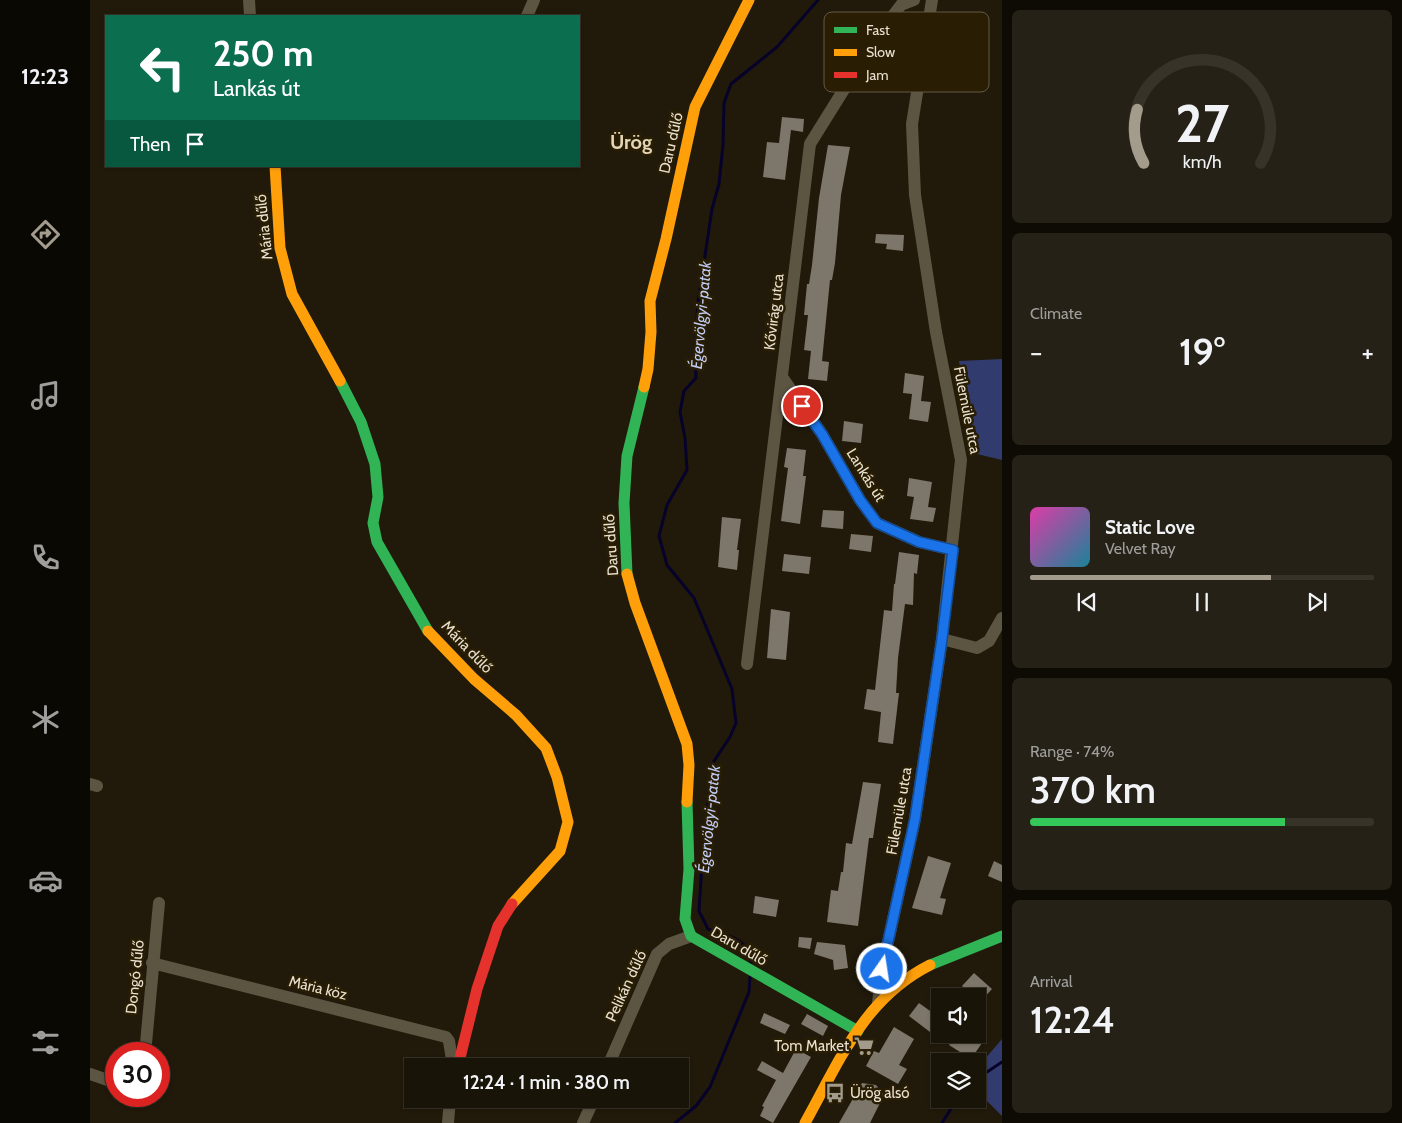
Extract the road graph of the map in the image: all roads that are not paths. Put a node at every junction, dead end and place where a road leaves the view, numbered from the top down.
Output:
1 (249, 0) edge
2 (534, 0) edge
3 (914, 0) edge
4 (745, 2) edge
5 (896, 12) edge
6 (250, 15) edge
7 (527, 15) edge
8 (842, 92) edge
9 (917, 92) edge
10 (275, 167) edge
11 (782, 377) junction
12 (953, 550) junction
13 (1002, 618) edge
14 (942, 639) junction
15 (747, 664) dead end
16 (159, 903) dead end
17 (691, 936) junction
18 (1002, 936) edge
19 (152, 964) junction
20 (878, 1002) junction
21 (858, 1031) junction
22 (146, 1042) edge
23 (452, 1058) edge
24 (460, 1058) edge
25 (612, 1058) edge
26 (90, 1074) edge
27 (105, 1079) edge
28 (449, 1108) edge
29 (590, 1108) edge
30 (448, 1123) edge
31 (583, 1123) edge
32 (805, 1123) edge

1 - 6 street
2 - 7 street
3 - 5 street, Kővirág utca
4 - 17 street, Daru dűlő
8 - 11 street, Kővirág utca
9 - 12 street, Fülemüle utca
10 - 24 street, Mária dűlő
11 - 12 street, Lankás út
11 - 15 street, Kővirág utca
12 - 14 street, Fülemüle utca
13 - 14 street
14 - 20 street, Fülemüle utca
16 - 19 street, Dongó dűlő
17 - 21 street, Daru dűlő
17 - 25 street, Pelikán dűlő
18 - 20 street
19 - 22 street, Dongó dűlő
19 - 23 street, Mária köz
20 - 21 street
21 - 32 street
26 - 27 street
28 - 30 street
29 - 31 street

